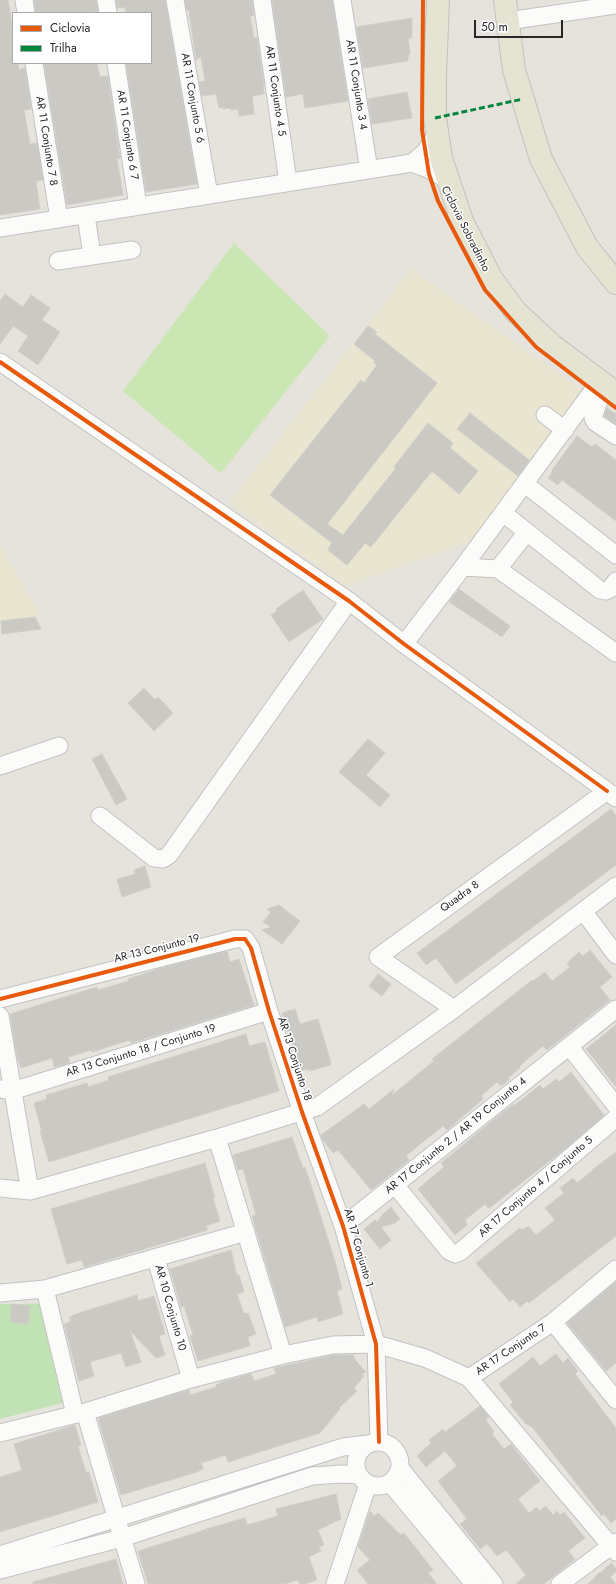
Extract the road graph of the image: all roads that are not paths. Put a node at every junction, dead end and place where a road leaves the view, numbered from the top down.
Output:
1 (24, 0) edge
2 (106, 0) edge
3 (175, 0) edge
4 (262, 0) edge
5 (342, 0) edge
6 (438, 0) edge
7 (616, 6) edge
8 (506, 10) edge
9 (26, 12) edge
10 (108, 12) edge
11 (34, 64) edge
12 (116, 64) edge
13 (437, 134) junction
14 (412, 163) junction
15 (370, 170) junction
16 (448, 180) junction
17 (288, 182) junction
18 (209, 195) junction
19 (138, 206) junction
20 (86, 215) junction
21 (58, 219) junction
22 (0, 228) edge
23 (132, 250) dead end
24 (92, 256) junction
25 (58, 261) dead end
26 (616, 283) edge
27 (0, 362) edge
28 (607, 386) edge
29 (545, 415) dead end
30 (565, 430) junction
31 (616, 436) edge
32 (525, 484) junction
33 (503, 513) junction
34 (528, 532) junction
35 (616, 555) edge
36 (463, 567) junction
37 (498, 569) junction
38 (616, 581) edge
39 (349, 601) junction
40 (404, 644) junction
41 (616, 652) edge
42 (59, 746) dead end
43 (0, 766) edge
44 (611, 794) edge
45 (100, 816) dead end
46 (616, 886) edge
47 (583, 911) junction
48 (616, 955) edge
49 (0, 999) edge
50 (454, 1009) junction
51 (616, 1009) edge
52 (269, 1011) junction
53 (0, 1016) edge
54 (569, 1046) junction
55 (6, 1090) edge
56 (616, 1106) edge
57 (302, 1112) junction
58 (616, 1118) edge
59 (217, 1138) junction
60 (394, 1185) junction
61 (0, 1188) edge
62 (30, 1191) junction
63 (343, 1226) junction
64 (246, 1232) junction
65 (156, 1259) junction
66 (616, 1269) edge
67 (45, 1289) junction
68 (0, 1293) edge
69 (553, 1322) junction
70 (376, 1344) junction
71 (283, 1354) junction
72 (469, 1378) junction
73 (191, 1379) junction
74 (613, 1390) edge
75 (80, 1413) junction
76 (0, 1433) edge
77 (374, 1443) junction
78 (400, 1468) junction
79 (363, 1480) junction
80 (390, 1482) junction
81 (117, 1519) junction
82 (122, 1538) junction
83 (614, 1547) edge
84 (0, 1555) edge
85 (0, 1570) edge
86 (136, 1584) edge
87 (335, 1584) edge
88 (474, 1584) edge
89 (494, 1584) edge
90 (560, 1584) edge

1 - 9 street
2 - 10 street
3 - 18 street, AR 11 Conjunto 5 6
4 - 17 street, AR 11 Conjunto 4 5
5 - 15 street, AR 11 Conjunto 3 4
6 - 13 main road
7 - 8 street
8 - 26 main road
11 - 21 street, AR 11 Conjunto 7 8
12 - 19 street, AR 11 Conjunto 6 7
13 - 14 street
13 - 16 main road
14 - 15 street
14 - 16 street
15 - 17 street
16 - 28 main road
17 - 18 street
18 - 19 street
19 - 20 street
20 - 21 street
20 - 24 street
21 - 22 street
23 - 24 street
24 - 25 street
27 - 39 street
28 - 30 street
28 - 31 street
29 - 30 street
30 - 32 street
32 - 33 street
32 - 35 street
33 - 34 street
33 - 36 street
34 - 37 street
34 - 38 street
36 - 37 street
36 - 40 street
37 - 41 street
39 - 40 street
39 - 45 street
40 - 44 street
42 - 43 street
44 - 50 street, Quadra 8
46 - 47 street
47 - 48 street
47 - 50 street
49 - 52 street, AR 13 Conjunto 19
50 - 57 street
51 - 54 street, AR 17 Conjunto 2 / AR 19 Conjunto 4
52 - 55 street, AR 13 Conjunto 18 / Conjunto 19
52 - 57 street, AR 13 Conjunto 18
53 - 55 street
54 - 56 street
54 - 60 street, AR 17 Conjunto 2 / AR 19 Conjunto 4
55 - 62 street
57 - 59 street
57 - 63 street, AR 17 Conjunto 1
58 - 60 street, AR 17 Conjunto 4 / Conjunto 5
59 - 62 street
59 - 64 street
60 - 63 street, AR 17 Conjunto 2 / AR 19 Conjunto 4
61 - 62 street
63 - 70 street, AR 17 Conjunto 1
64 - 65 street, AR 10 Conjunto 10
64 - 71 street
65 - 67 street
65 - 73 street, AR 10 Conjunto 10
66 - 69 street, AR 17 Conjunto 7
67 - 68 street
67 - 75 street
69 - 72 street, AR 17 Conjunto 7
69 - 74 street
70 - 71 street
70 - 72 street
70 - 77 street, AR 17 Conjunto 1
71 - 73 street
72 - 83 street
73 - 75 street
75 - 76 street
75 - 81 street
77 - 78 street
77 - 79 street
77 - 81 street
78 - 80 street
78 - 89 street
79 - 80 street
79 - 82 street
79 - 87 street
80 - 88 street
81 - 82 street
81 - 84 street
82 - 85 street
82 - 86 street
83 - 90 street

